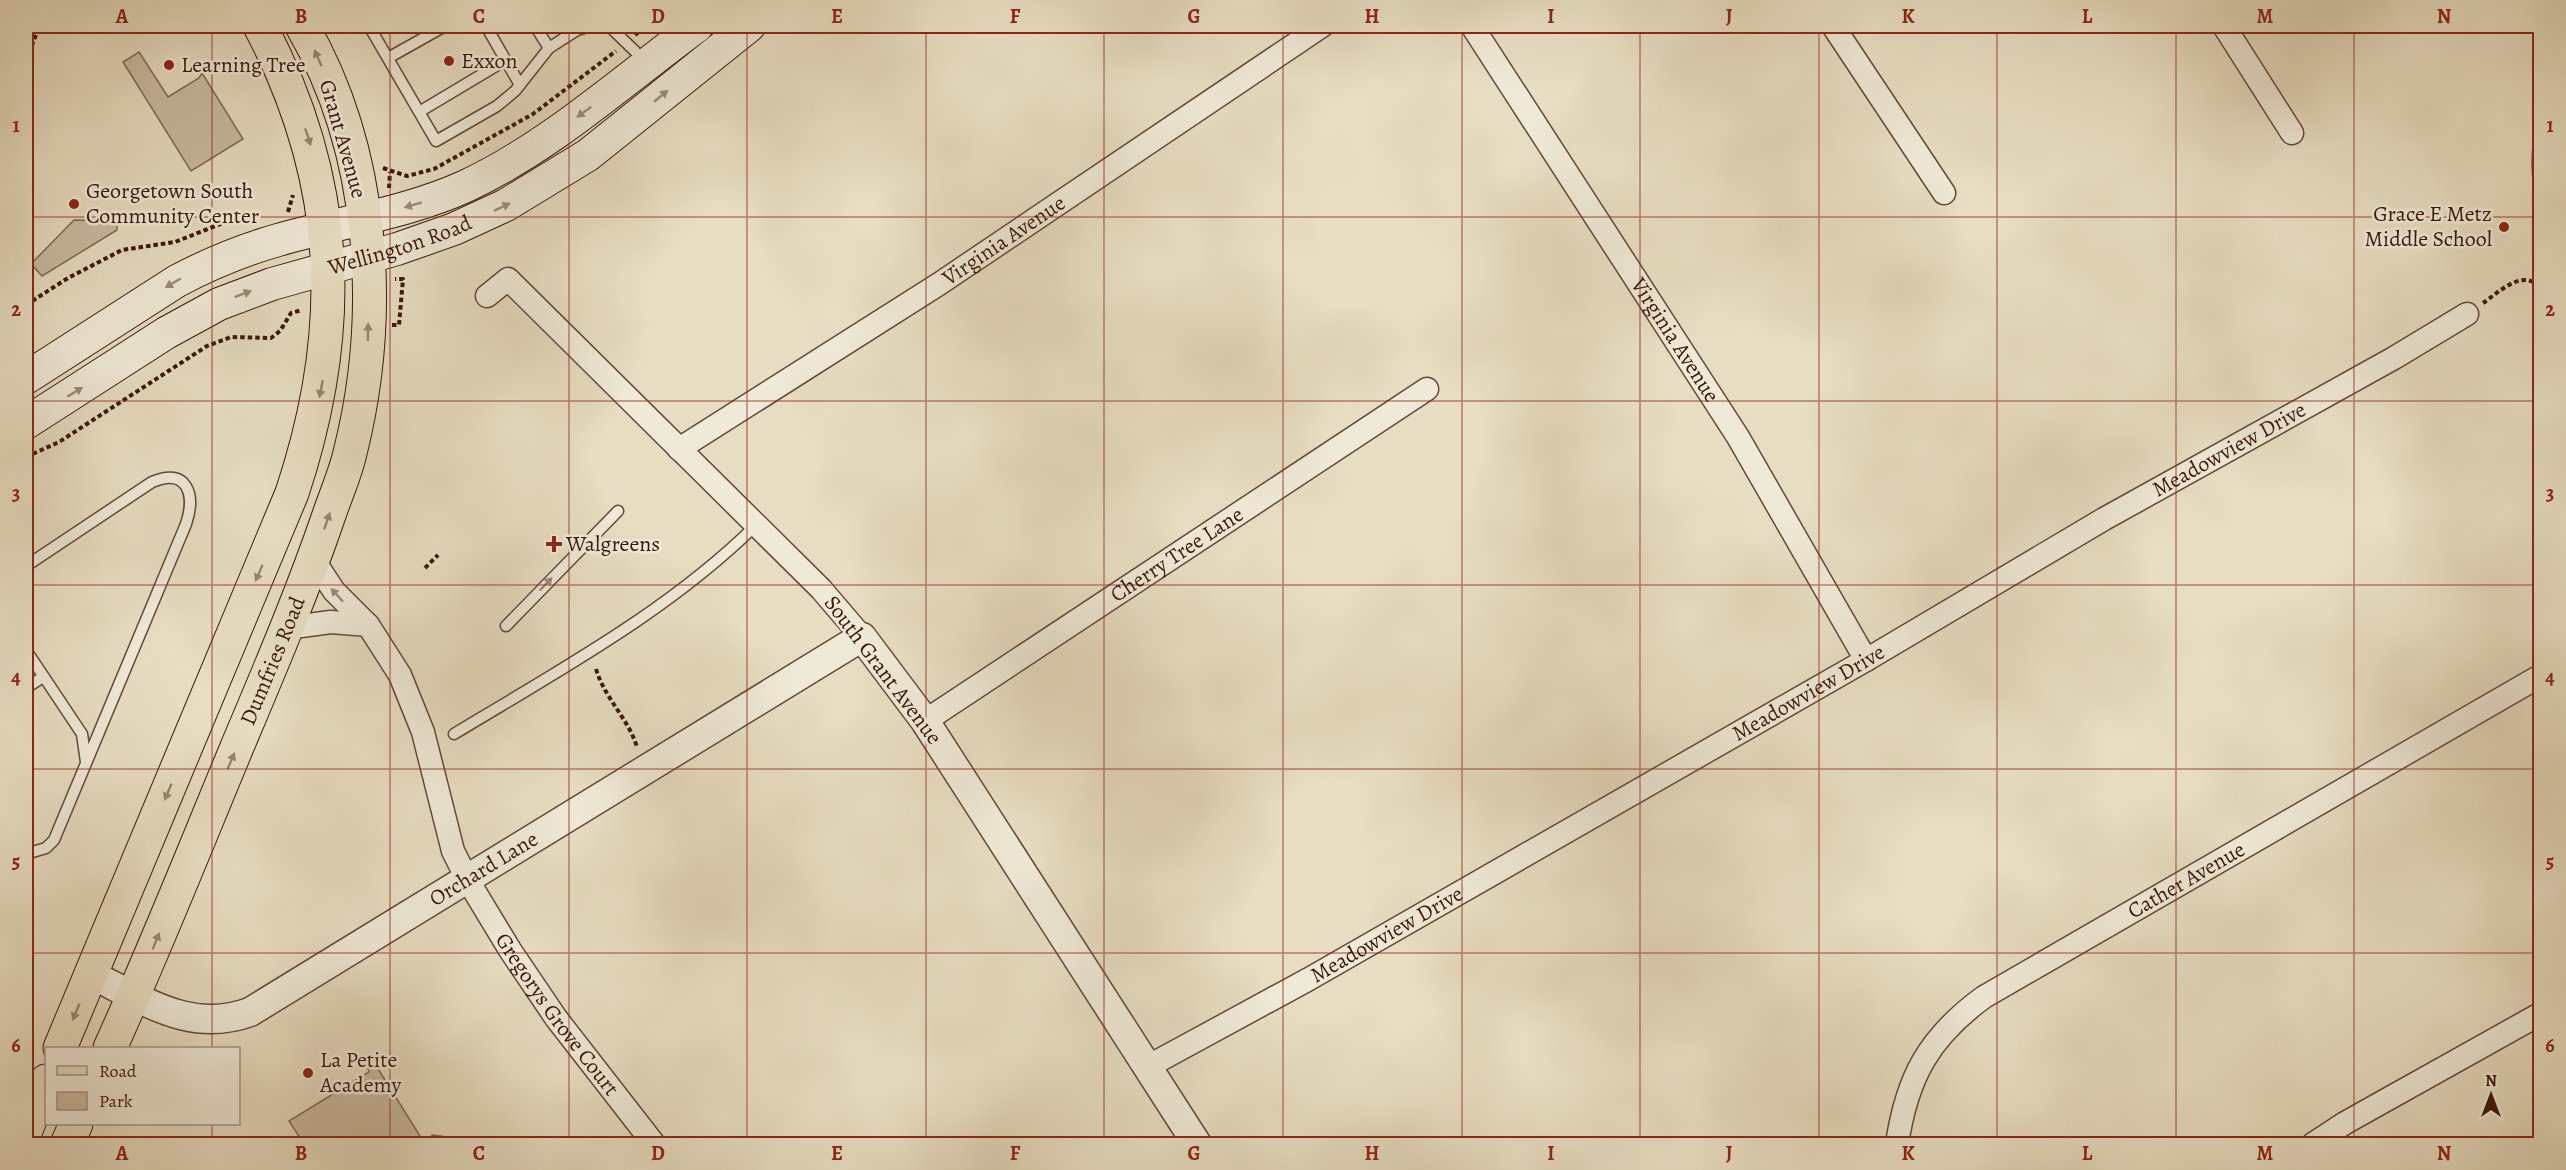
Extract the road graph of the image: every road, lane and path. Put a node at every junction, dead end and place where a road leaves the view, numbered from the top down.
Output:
1 (39, 26) edge
2 (260, 26) edge
3 (302, 26) edge
4 (369, 26) edge
5 (445, 26) edge
6 (486, 26) edge
7 (535, 26) edge
8 (591, 26) edge
9 (609, 26) edge
10 (697, 26) edge
11 (750, 26) edge
12 (1322, 26) edge
13 (1472, 26) edge
14 (1833, 26) edge
15 (2224, 26) edge
16 (549, 48) junction
17 (611, 55) dead end
18 (388, 58) junction
19 (506, 60) junction
20 (647, 63) junction
21 (29, 83) dead end
22 (520, 85) junction
23 (419, 112) junction
24 (2292, 133) dead end
25 (388, 177) dead end
26 (1944, 193) dead end
27 (365, 218) junction
28 (258, 222) dead end
29 (326, 228) junction
30 (369, 256) junction
31 (327, 268) junction
32 (400, 278) dead end
33 (2541, 289) edge
34 (487, 296) dead end
35 (26, 305) edge
36 (291, 313) dead end
37 (2467, 314) joint
38 (399, 325) dead end
39 (26, 378) edge
40 (1427, 389) dead end
41 (26, 423) edge
42 (679, 449) junction
43 (26, 458) edge
44 (618, 511) dead end
45 (756, 525) junction
46 (438, 555) dead end
47 (313, 559) junction
48 (26, 566) edge
49 (425, 568) dead end
50 (369, 625) junction
51 (506, 626) dead end
52 (286, 628) junction
53 (862, 637) junction
54 (26, 650) edge
55 (1866, 660) junction
56 (596, 669) dead end
57 (2541, 676) edge
58 (43, 677) junction
59 (26, 688) edge
60 (925, 721) junction
61 (454, 734) dead end
62 (638, 748) dead end
63 (86, 764) junction
64 (26, 854) edge
65 (467, 879) junction
66 (92, 975) junction
67 (134, 995) junction
68 (2541, 1014) edge
69 (60, 1047) edge
70 (110, 1047) edge
71 (1147, 1068) junction
72 (45, 1083) edge
73 (76, 1125) edge
74 (26, 1130) edge
75 (67, 1144) edge
76 (654, 1144) edge
77 (1197, 1144) edge
78 (1897, 1144) edge
79 (2313, 1144) edge

1 - 21 path
2 -> 29 main road, Grant Avenue
27 -> 3 main road, Grant Avenue
4 - 18 lane
5 - 18 lane
6 - 19 lane
7 - 16 lane
8 - 16 lane
9 - 20 lane
10 - 20 main road, Wellington Road
30 -> 11 main road, Wellington Road
12 - 42 street, Virginia Avenue
13 - 55 street, Virginia Avenue
14 - 26 street
15 - 24 street
16 - 22 lane
17 - 25 path
18 - 23 lane
19 - 22 lane
19 - 23 lane
20 -> 27 main road, Wellington Road
22 - 23 lane
27 - 29 main road, Wellington Road
27 - 30 main road, Grant Avenue
28 - 35 path
29 - 31 main road, Grant Avenue
29 -> 39 main road, Wellington Road
30 - 31 main road, Wellington Road
47 -> 30 main road, Dumfries Road
41 -> 31 main road, Wellington Road
31 -> 66 main road, Dumfries Road
32 - 38 path
33 - 37 path
34 - 42 street, South Grant Avenue
36 - 43 path
37 - 55 street, Meadowview Drive
40 - 60 street, Cherry Tree Lane
42 - 45 street, South Grant Avenue
51 -> 44 lane
45 - 53 street, South Grant Avenue
45 - 61 lane
46 - 49 path
50 -> 47 street, Gregorys Grove Court
47 - 52 main road, Dumfries Road
48 - 63 lane
50 - 52 street
50 - 65 street, Gregorys Grove Court
67 -> 52 main road, Dumfries Road
53 - 60 street, South Grant Avenue
53 - 65 street, Orchard Lane
54 - 58 lane
55 - 71 street, Meadowview Drive
56 - 62 path
57 - 78 street, Cather Avenue
58 - 59 lane
58 - 63 lane
60 - 71 street, South Grant Avenue
63 - 64 lane
65 - 67 street, Orchard Lane
65 - 76 street, Gregorys Grove Court
66 - 67 street, Orchard Lane
66 -> 69 main road, Dumfries Road
67 - 70 main road, Dumfries Road
68 - 79 street
71 - 77 street, South Grant Avenue
72 - 74 main road
73 - 75 main road

